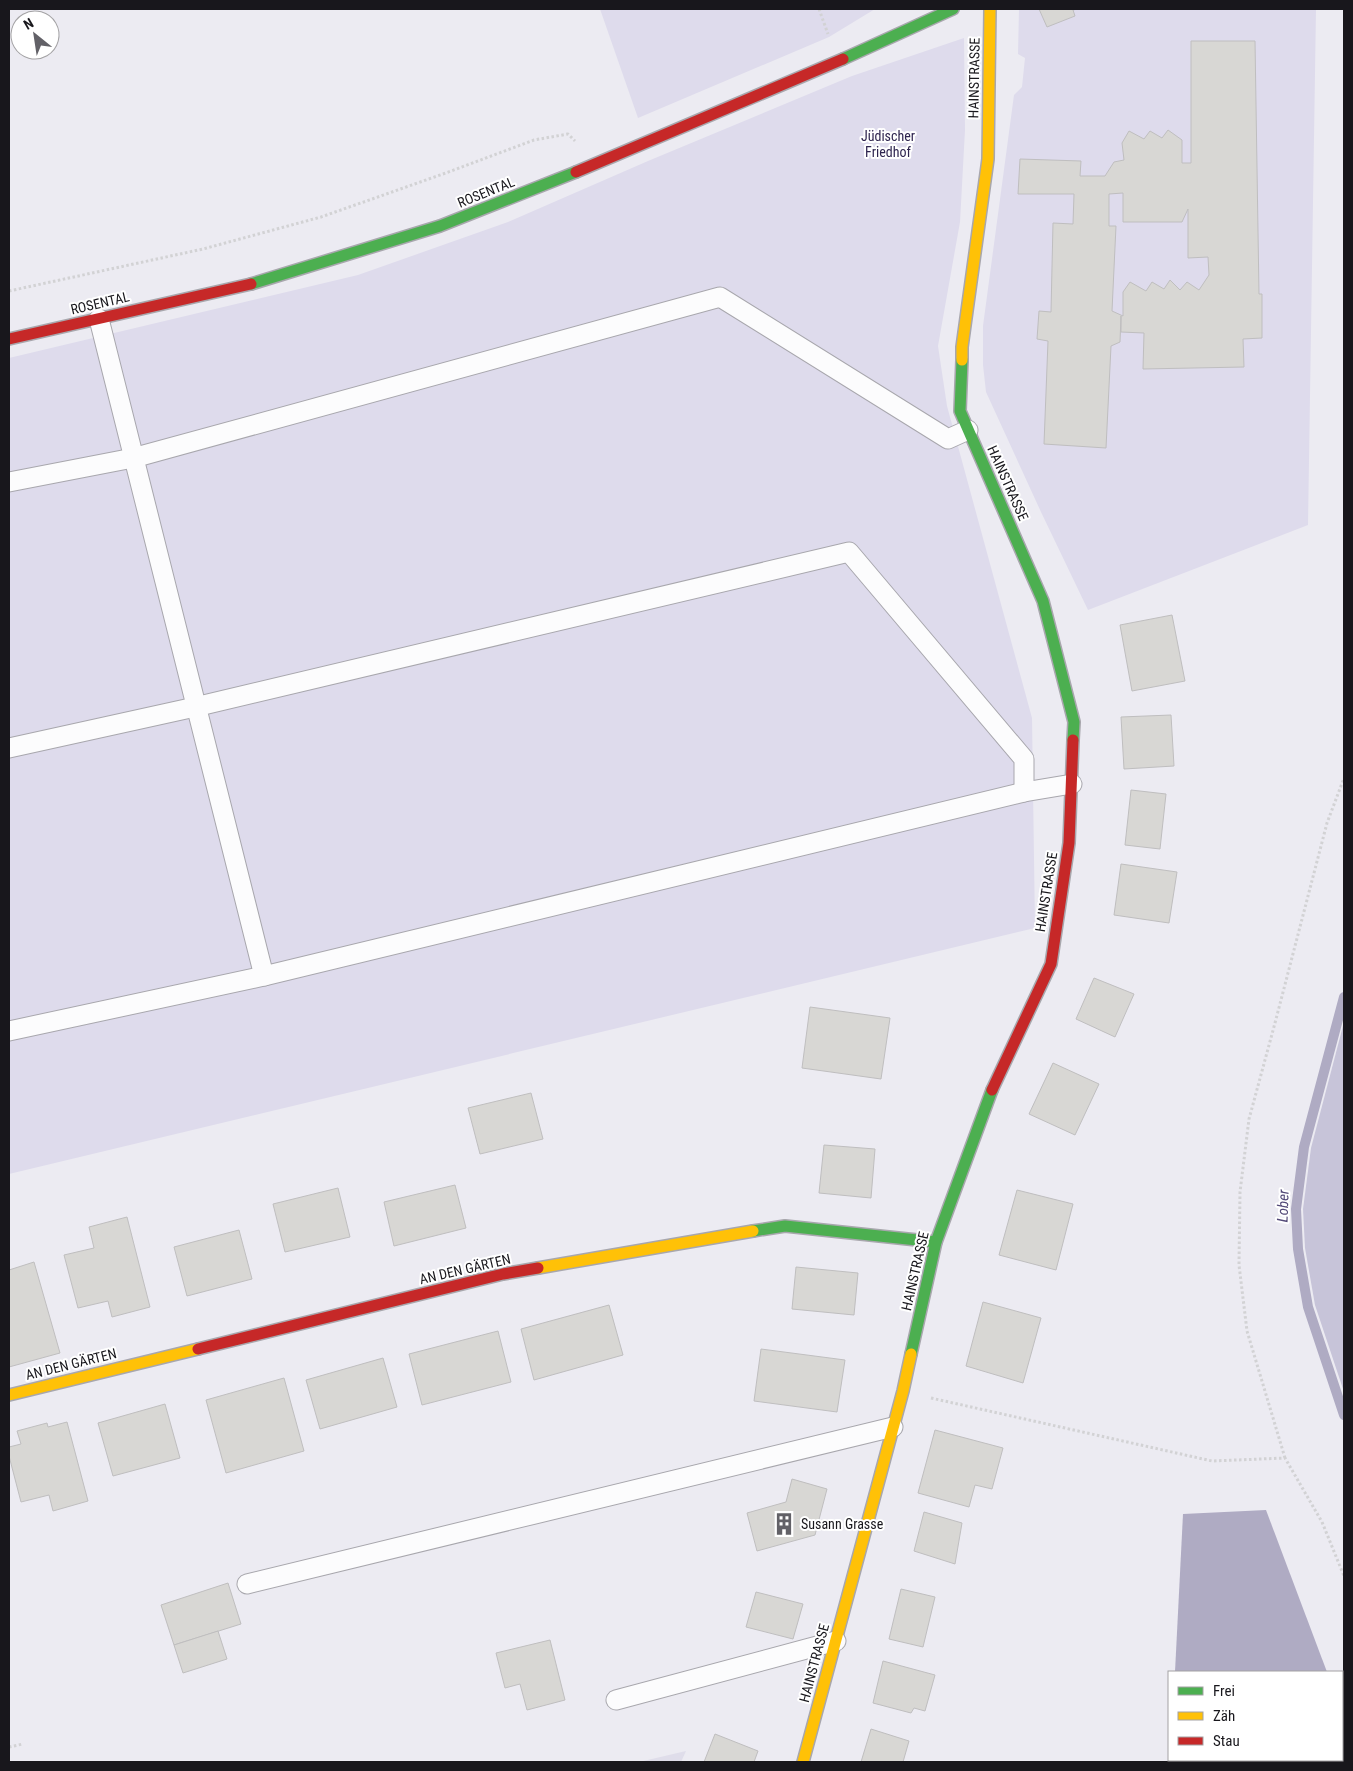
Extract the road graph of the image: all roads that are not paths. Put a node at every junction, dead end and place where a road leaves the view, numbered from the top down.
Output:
1 (953, 9) edge
2 (990, 9) edge
3 (99, 319) junction
4 (9, 339) edge
5 (968, 430) junction
6 (133, 458) junction
7 (9, 482) edge
8 (195, 707) junction
9 (9, 748) edge
10 (1072, 784) junction
11 (1024, 792) junction
12 (264, 976) junction
13 (9, 1031) edge
14 (936, 1242) junction
15 (9, 1395) edge
16 (893, 1428) junction
17 (247, 1584) dead end
18 (836, 1641) junction
19 (616, 1700) dead end
20 (803, 1762) edge

1 - 3 street, ROSENTAL
2 - 5 street, HAINSTRASSE
3 - 4 street, ROSENTAL
3 - 6 lane
5 - 6 lane
5 - 10 street, HAINSTRASSE
6 - 7 lane
6 - 8 lane
8 - 9 lane
8 - 11 lane
8 - 12 lane
10 - 11 lane
10 - 14 street, HAINSTRASSE
11 - 12 lane
12 - 13 lane
14 - 15 street, AN DEN GÄRTEN
14 - 16 street, HAINSTRASSE
16 - 17 lane
16 - 18 street, HAINSTRASSE
18 - 19 lane
18 - 20 street, HAINSTRASSE

